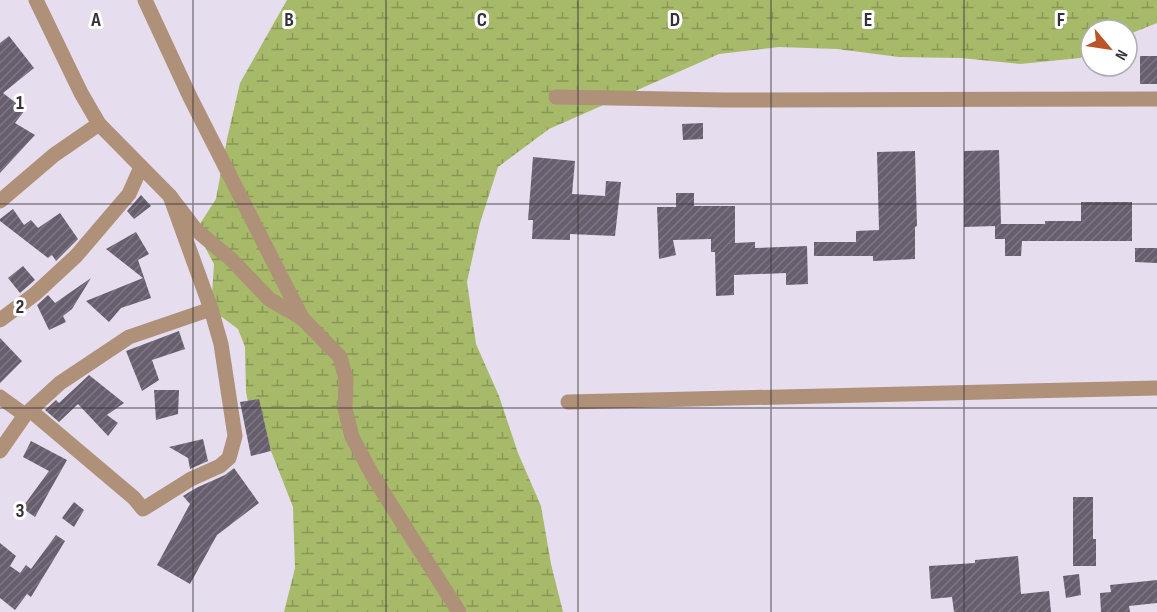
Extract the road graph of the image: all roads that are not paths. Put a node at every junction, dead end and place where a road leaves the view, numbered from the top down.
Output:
1 (36, 0) edge
2 (145, 0) edge
3 (556, 97) dead end
4 (1157, 99) edge
5 (99, 124) junction
6 (141, 167) junction
7 (170, 196) junction
8 (0, 201) edge
9 (211, 309) junction
10 (302, 318) junction
11 (0, 320) edge
12 (1157, 388) edge
13 (0, 397) edge
14 (567, 402) dead end
15 (28, 413) junction
16 (0, 451) edge
17 (459, 612) edge

1 - 5 street
2 - 10 street
3 - 4 street
5 - 6 street
5 - 8 street
6 - 7 street
6 - 11 street
7 - 9 street
7 - 10 street
9 - 15 street
9 - 15 street
10 - 17 street
12 - 14 street
13 - 15 street
15 - 16 street

